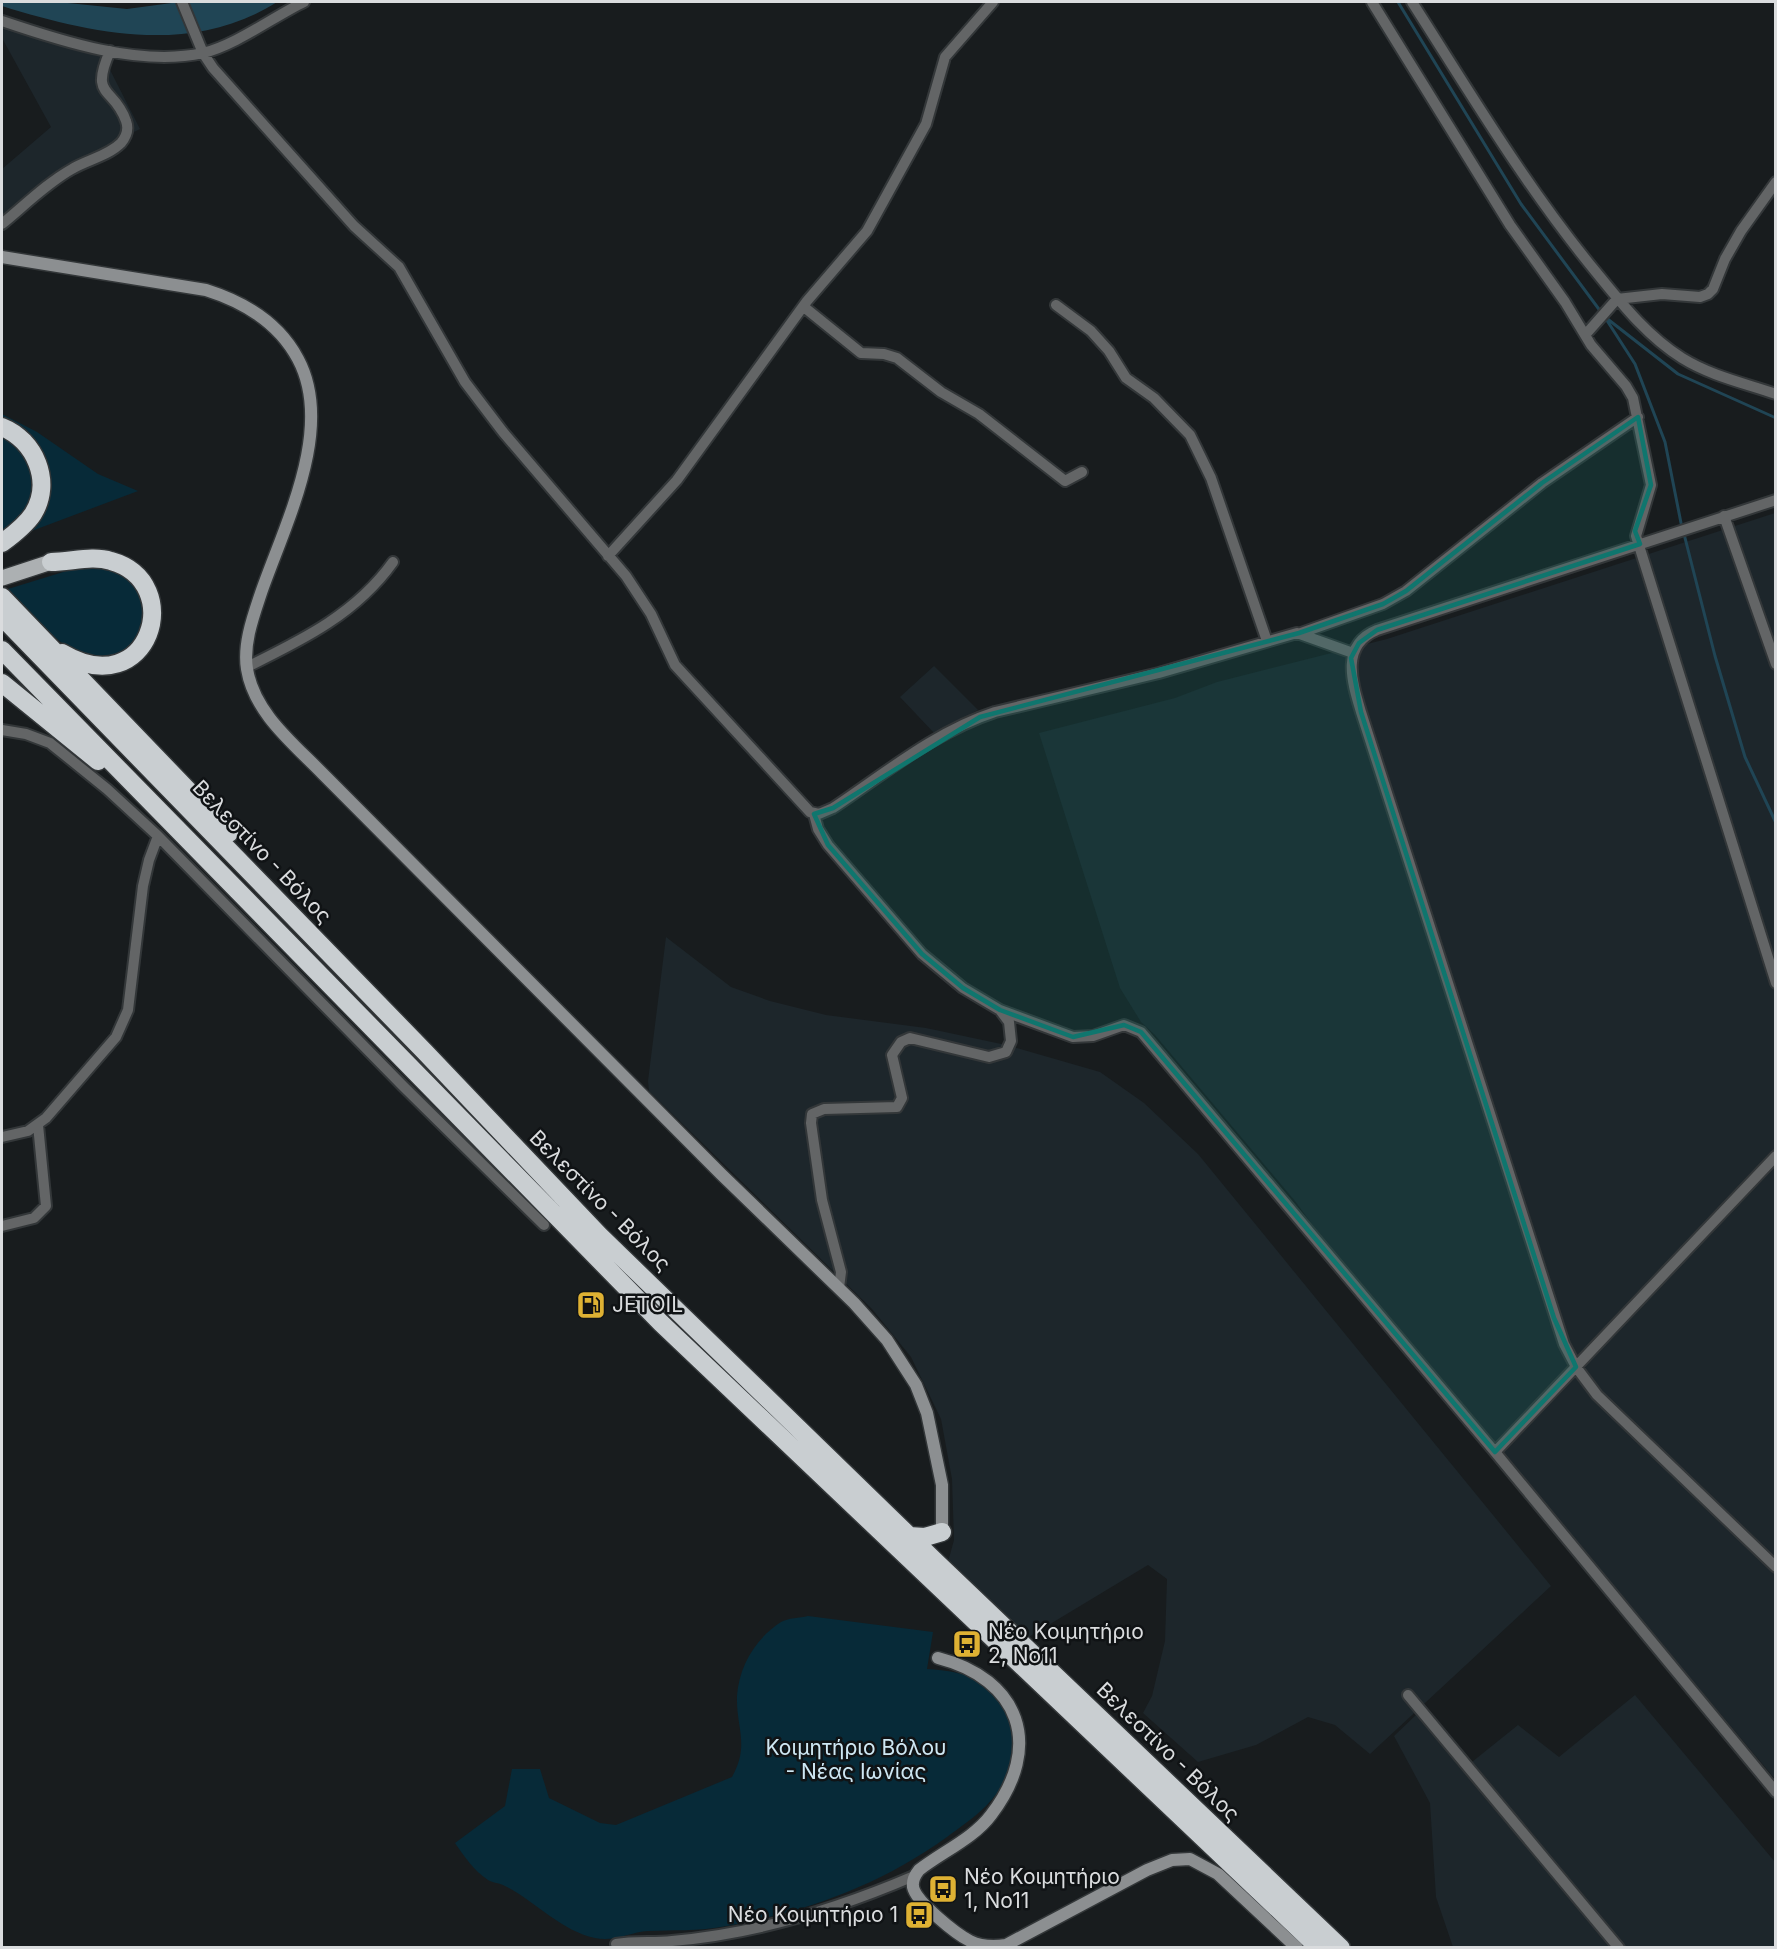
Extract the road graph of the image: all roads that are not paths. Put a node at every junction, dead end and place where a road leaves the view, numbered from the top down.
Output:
1 (182, 2) edge
2 (304, 2) edge
3 (993, 2) edge
4 (1371, 2) edge
5 (1412, 2) edge
6 (2, 21) edge
7 (201, 48) junction
8 (110, 51) junction
9 (1776, 182) edge
10 (2, 224) edge
11 (2, 257) edge
12 (1617, 299) junction
13 (1056, 305) dead end
14 (804, 307) junction
15 (1586, 334) junction
16 (1776, 394) edge
17 (1638, 417) junction
18 (2, 427) edge
19 (1082, 472) dead end
20 (1776, 500) edge
21 (1724, 516) junction
22 (2, 543) edge
23 (1640, 544) junction
24 (608, 556) junction
25 (51, 561) joint
26 (393, 562) dead end
27 (2, 578) edge
28 (2, 597) edge
29 (2, 617) edge
30 (1301, 633) junction
31 (41, 638) junction
32 (1267, 641) junction
33 (2, 650) edge
34 (1353, 653) junction
35 (1776, 664) edge
36 (247, 667) junction
37 (2, 682) edge
38 (2, 730) edge
39 (814, 814) junction
40 (175, 824) junction
41 (158, 836) junction
42 (1776, 983) edge
43 (1000, 1010) junction
44 (425, 1052) junction
45 (38, 1125) junction
46 (2, 1137) edge
47 (1776, 1156) edge
48 (493, 1164) junction
49 (544, 1225) dead end
50 (2, 1226) edge
51 (838, 1288) junction
52 (1576, 1367) junction
53 (1495, 1452) junction
54 (942, 1532) junction
55 (909, 1536) junction
56 (934, 1561) junction
57 (1776, 1567) edge
58 (938, 1658) dead end
59 (1408, 1695) dead end
60 (1776, 1792) edge
61 (914, 1876) junction
62 (616, 1944) dead end
63 (1297, 1947) edge
64 (1319, 1947) edge
65 (1341, 1947) edge
66 (1619, 1947) edge

1 - 7 street
2 - 7 street
3 - 14 street
4 - 15 street
5 - 12 street
6 - 8 street
7 - 8 street
7 - 24 street
8 - 10 street
9 - 12 street
11 - 36 street
12 - 15 street
12 - 16 street
13 - 32 street
14 - 19 street
14 - 24 street
15 - 17 street
17 - 23 street
17 - 30 street
18 - 22 highway
20 - 21 street
21 - 23 street
21 - 35 street
23 - 34 street
23 - 42 street
24 - 39 street
25 - 27 main road
25 - 31 highway
26 - 36 street
28 - 31 highway
29 - 44 highway, Βελεστίνο - Βόλος
30 - 32 street
30 - 34 street
31 - 44 highway
32 - 39 street
33 - 40 highway, Βελεστίνο - Βόλος
34 - 52 street
36 - 51 street
37 - 40 highway
38 - 41 street
39 - 43 street
40 - 48 highway, Βελεστίνο - Βόλος
41 - 45 street
41 - 48 street
43 - 51 street
43 - 53 street
44 - 55 highway, Βελεστίνο - Βόλος
45 - 46 street
45 - 50 street
47 - 52 street
48 - 49 street
48 - 64 highway, Βελεστίνο - Βόλος
51 - 54 street
52 - 53 street
52 - 57 street
53 - 60 street
54 - 55 highway
54 - 56 highway
55 - 56 highway, Βελεστίνο - Βόλος
56 - 65 highway, Βελεστίνο - Βόλος
58 - 61 street
59 - 66 street
61 - 62 street
61 - 63 street

